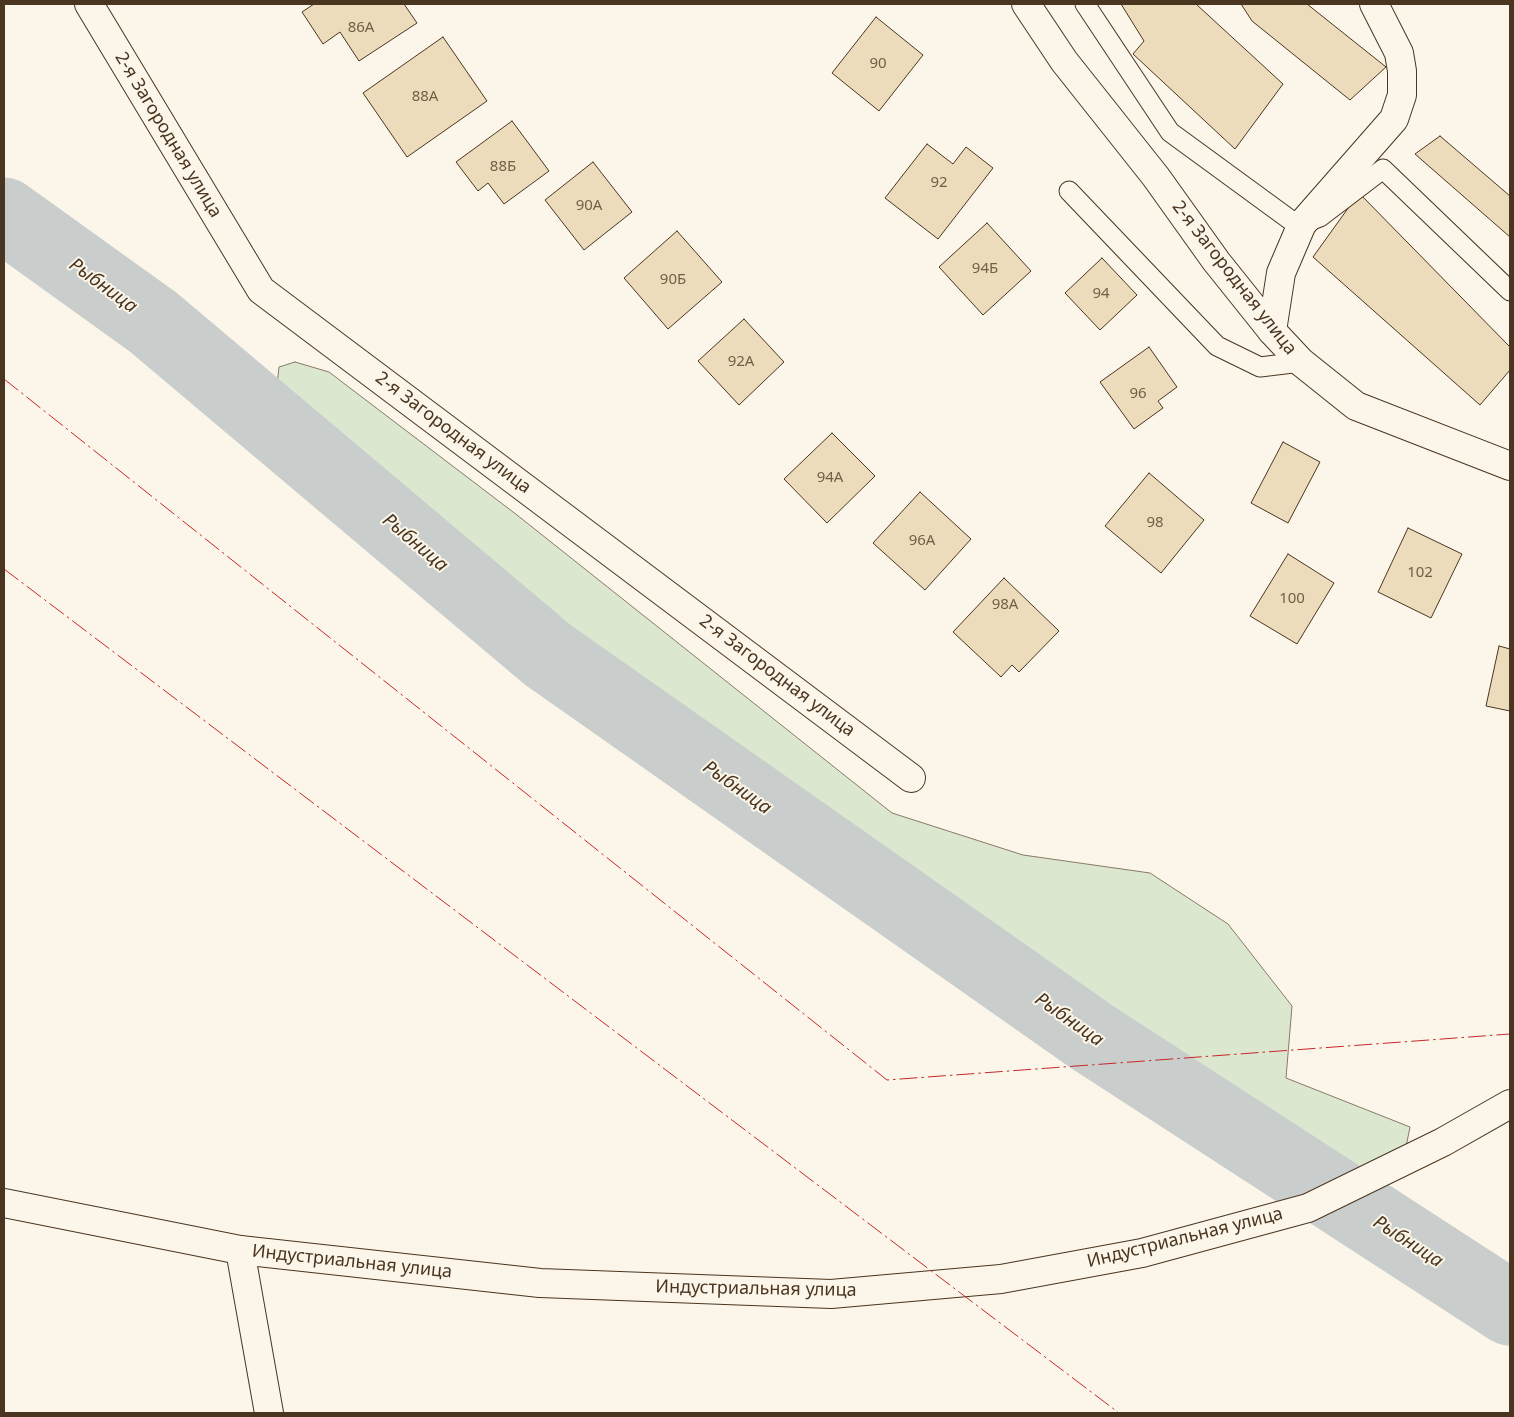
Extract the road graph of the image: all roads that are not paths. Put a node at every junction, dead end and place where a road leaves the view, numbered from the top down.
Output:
1 (89, 4) edge
2 (1026, 4) edge
3 (1086, 4) edge
4 (1374, 4) edge
5 (1069, 191) dead end
6 (1302, 224) junction
7 (1510, 291) edge
8 (1272, 331) junction
9 (1301, 362) junction
10 (1510, 466) edge
11 (911, 778) dead end
12 (1510, 1104) edge
13 (4, 1203) edge
14 (240, 1250) junction
15 (269, 1413) edge

1 - 11 street, 2-я Загородная улица
2 - 8 street, 2-я Загородная улица
3 - 6 lane
4 - 6 street
5 - 9 lane
6 - 7 lane
6 - 8 street
8 - 9 street, 2-я Загородная улица
9 - 10 street, 2-я Загородная улица
12 - 14 street, Индустриальная улица
13 - 14 street, Индустриальная улица
14 - 15 street

